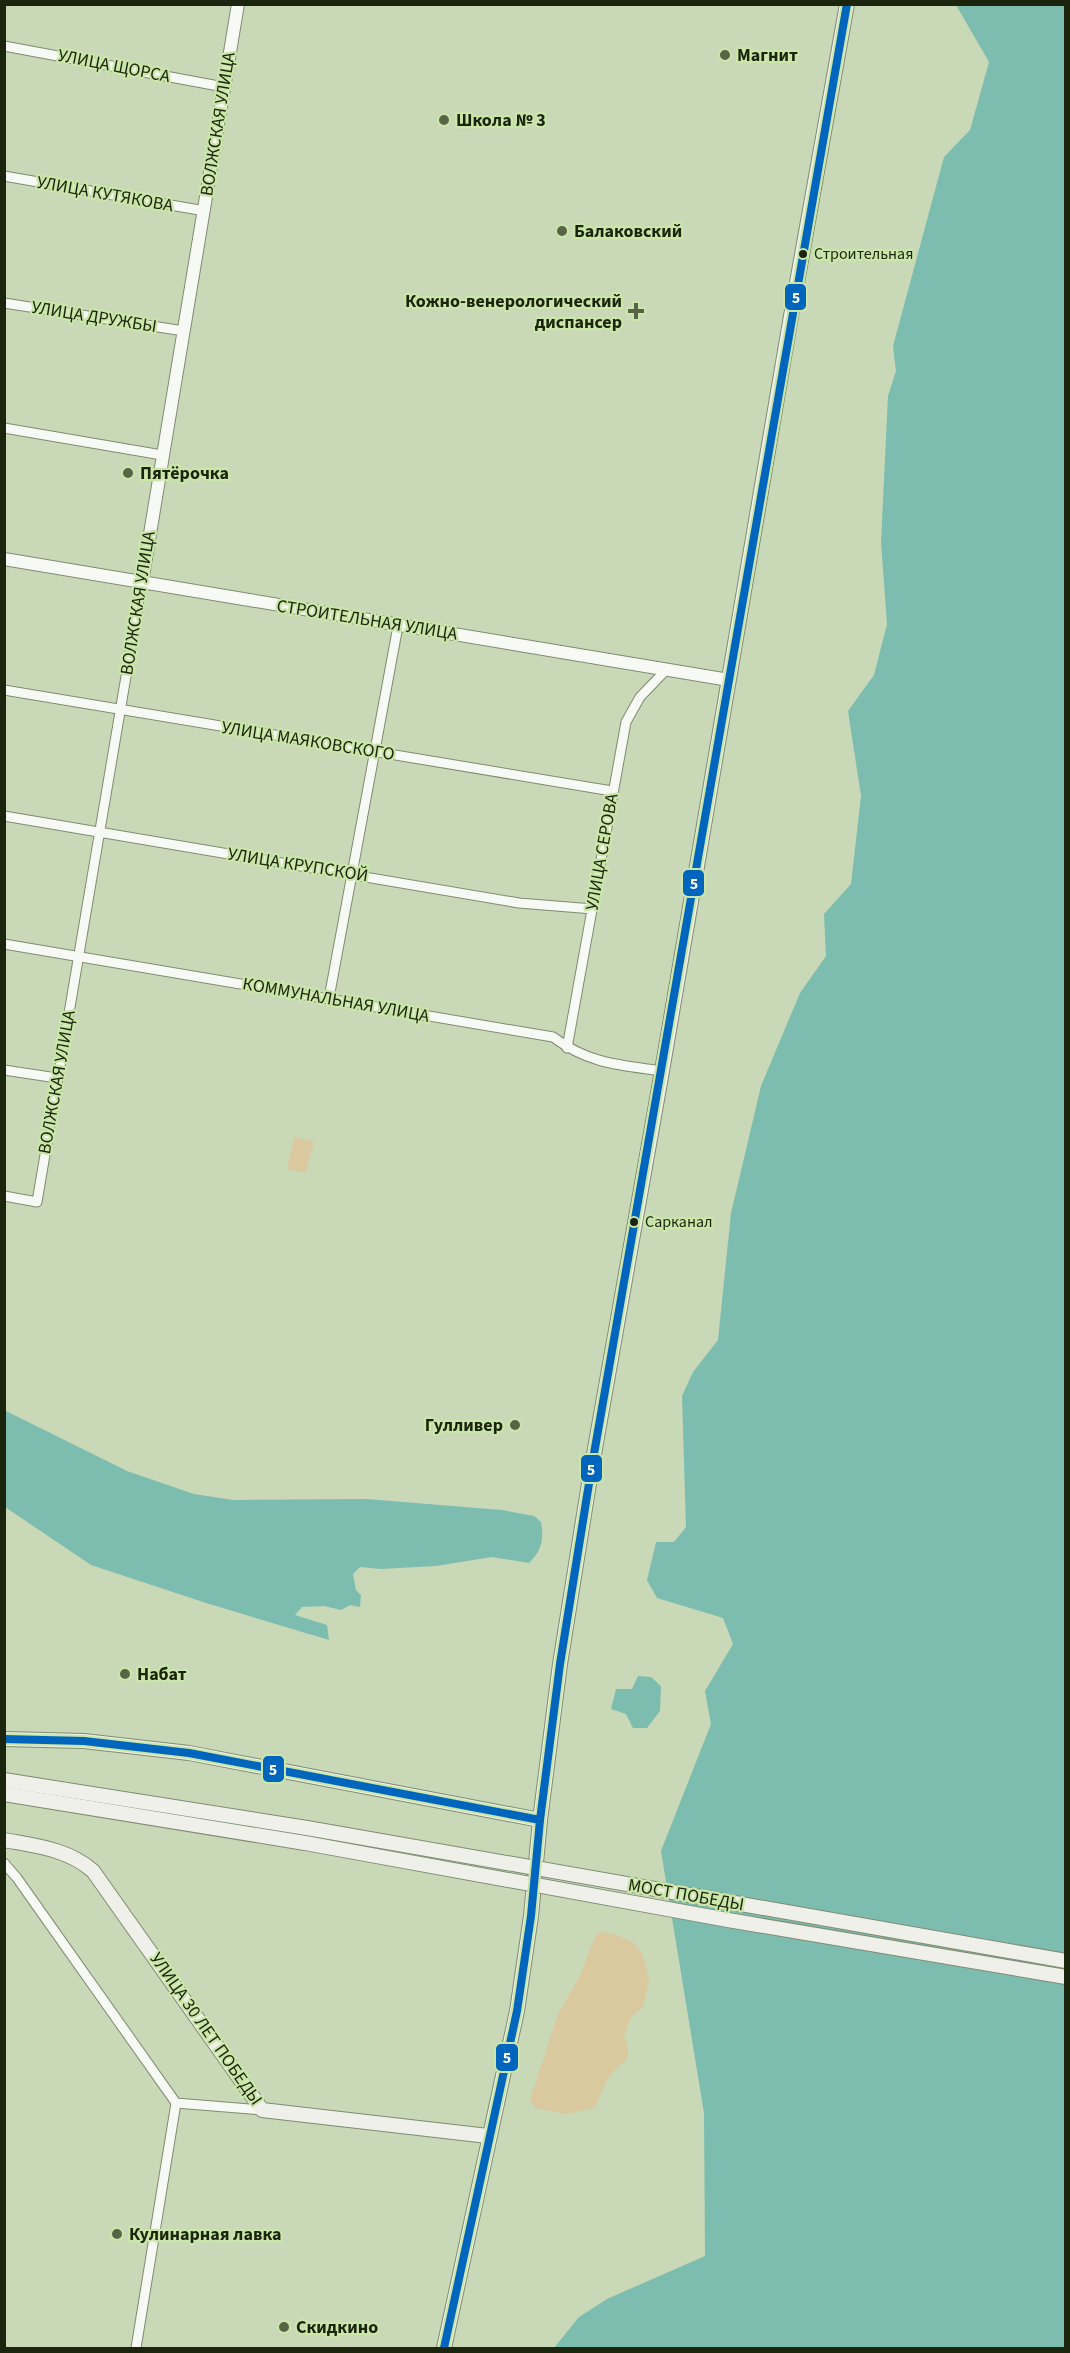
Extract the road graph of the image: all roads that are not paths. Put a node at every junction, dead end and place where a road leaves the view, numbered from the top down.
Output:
1 (238, 4) edge
2 (847, 4) edge
3 (4, 46) edge
4 (224, 87) junction
5 (4, 176) edge
6 (204, 211) junction
7 (4, 303) edge
8 (184, 331) junction
9 (4, 428) edge
10 (162, 454) junction
11 (4, 560) edge
12 (142, 582) junction
13 (398, 626) junction
14 (667, 669) junction
15 (729, 680) junction
16 (4, 690) edge
17 (120, 711) junction
18 (374, 751) junction
19 (612, 791) junction
20 (4, 816) edge
21 (99, 832) junction
22 (351, 873) junction
23 (592, 909) junction
24 (4, 944) edge
25 (78, 957) junction
26 (329, 998) junction
27 (567, 1048) junction
28 (4, 1070) edge
29 (662, 1071) junction
30 (57, 1078) junction
31 (4, 1196) edge
32 (4, 1739) edge
33 (4, 1780) edge
34 (4, 1794) edge
35 (540, 1820) junction
36 (4, 1840) edge
37 (4, 1863) edge
38 (1065, 1961) edge
39 (1065, 1977) edge
40 (176, 2103) junction
41 (262, 2110) junction
42 (488, 2136) junction
43 (136, 2349) edge
44 (444, 2349) edge

1 - 4 street, ВОЛЖСКАЯ УЛИЦА
2 - 15 main road
3 - 4 street, УЛИЦА ЩОРСА
4 - 6 street, ВОЛЖСКАЯ УЛИЦА
5 - 6 street, УЛИЦА КУТЯКОВА
6 - 8 street, ВОЛЖСКАЯ УЛИЦА
7 - 8 street, УЛИЦА ДРУЖБЫ
8 - 10 street, ВОЛЖСКАЯ УЛИЦА
9 - 10 street
10 - 12 street, ВОЛЖСКАЯ УЛИЦА
11 - 12 street, СТРОИТЕЛЬНАЯ УЛИЦА
12 - 13 street, СТРОИТЕЛЬНАЯ УЛИЦА
12 - 17 street, ВОЛЖСКАЯ УЛИЦА
13 - 14 street, СТРОИТЕЛЬНАЯ УЛИЦА
13 - 18 street
14 - 15 street, СТРОИТЕЛЬНАЯ УЛИЦА
14 - 19 street, УЛИЦА СЕРОВА
15 - 29 main road
16 - 17 street, УЛИЦА МАЯКОВСКОГО
17 - 18 street, УЛИЦА МАЯКОВСКОГО
17 - 21 street, ВОЛЖСКАЯ УЛИЦА
18 - 19 street, УЛИЦА МАЯКОВСКОГО
18 - 22 street
19 - 23 street, УЛИЦА СЕРОВА
20 - 21 street, УЛИЦА КРУПСКОЙ
21 - 22 street, УЛИЦА КРУПСКОЙ
21 - 25 street, ВОЛЖСКАЯ УЛИЦА
22 - 23 street, УЛИЦА КРУПСКОЙ
22 - 26 street
23 - 27 street, УЛИЦА СЕРОВА
24 - 25 street, КОММУНАЛЬНАЯ УЛИЦА
25 - 26 street, КОММУНАЛЬНАЯ УЛИЦА
25 - 30 street, ВОЛЖСКАЯ УЛИЦА
26 - 27 street, КОММУНАЛЬНАЯ УЛИЦА
27 - 29 street, КОММУНАЛЬНАЯ УЛИЦА
28 - 30 street
29 - 35 main road
30 - 31 street, ВОЛЖСКАЯ УЛИЦА
32 - 35 main road
33 - 38 main road, МОСТ ПОБЕДЫ, bridge
34 - 39 main road, bridge
35 - 42 main road
36 - 41 main road, УЛИЦА 30 ЛЕТ ПОБЕДЫ
37 - 40 street
40 - 41 street
40 - 43 street
41 - 42 main road, УЛИЦА 30 ЛЕТ ПОБЕДЫ
42 - 44 main road

